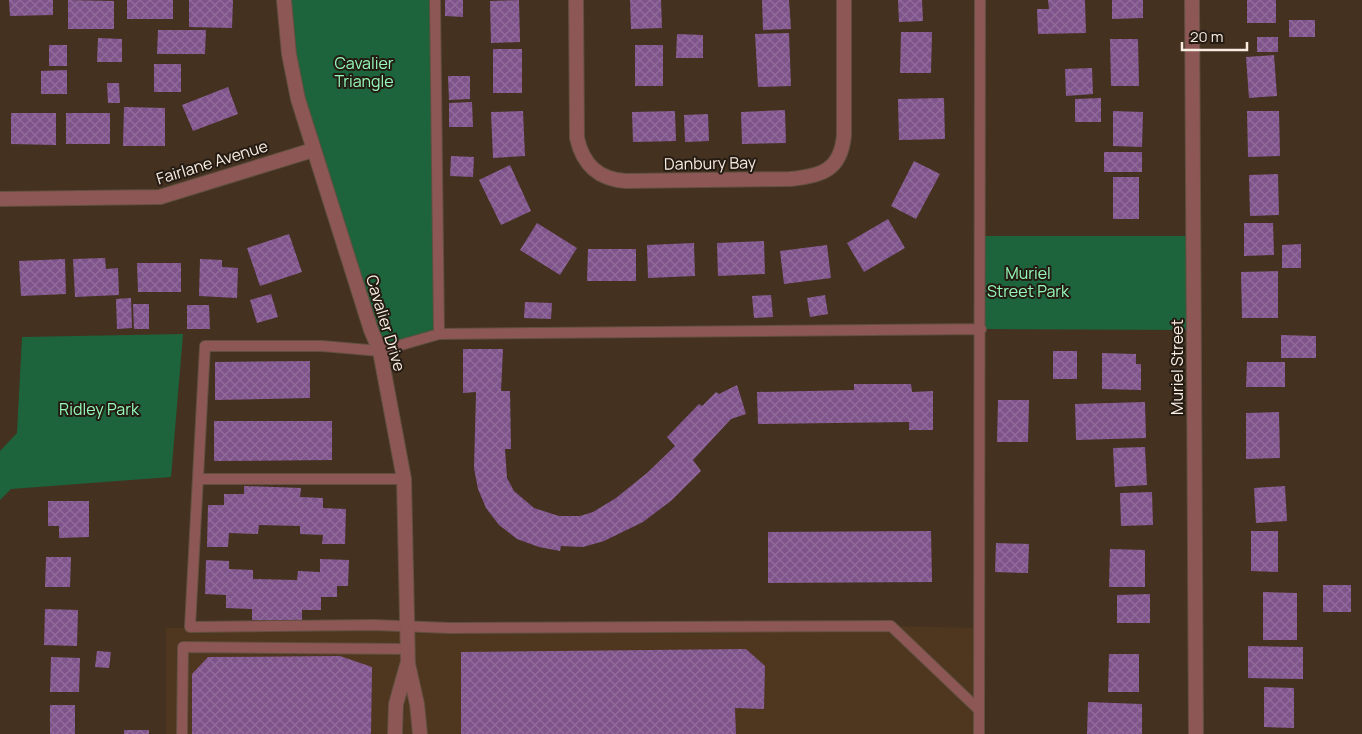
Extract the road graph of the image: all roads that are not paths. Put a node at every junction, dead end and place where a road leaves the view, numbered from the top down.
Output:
1 (284, 0) edge
2 (435, 0) edge
3 (576, 0) edge
4 (844, 0) edge
5 (980, 0) edge
6 (1192, 0) edge
7 (313, 150) junction
8 (0, 199) edge
9 (981, 329) junction
10 (438, 334) junction
11 (380, 351) junction
12 (198, 478) junction
13 (404, 479) junction
14 (407, 628) junction
15 (407, 649) junction
16 (408, 664) junction
17 (979, 710) junction
18 (182, 734) edge
19 (395, 734) edge
20 (420, 734) edge
21 (979, 734) edge
22 (1196, 734) edge

1 - 7 street, Cavalier Drive
2 - 10 lane
3 - 4 street, Danbury Bay
5 - 9 lane
6 - 22 street, Muriel Street
7 - 8 street, Fairlane Avenue
7 - 11 street, Cavalier Drive
9 - 10 lane
9 - 17 lane
10 - 11 lane
11 - 12 lane
11 - 13 street, Cavalier Drive
12 - 13 lane
12 - 14 lane
13 - 14 street, Cavalier Drive
14 - 15 street, Cavalier Drive
14 - 17 lane
15 - 16 street, Cavalier Drive
15 - 18 lane
16 - 19 street, Cavalier Drive
16 - 20 street, Cavalier Drive
17 - 21 lane

